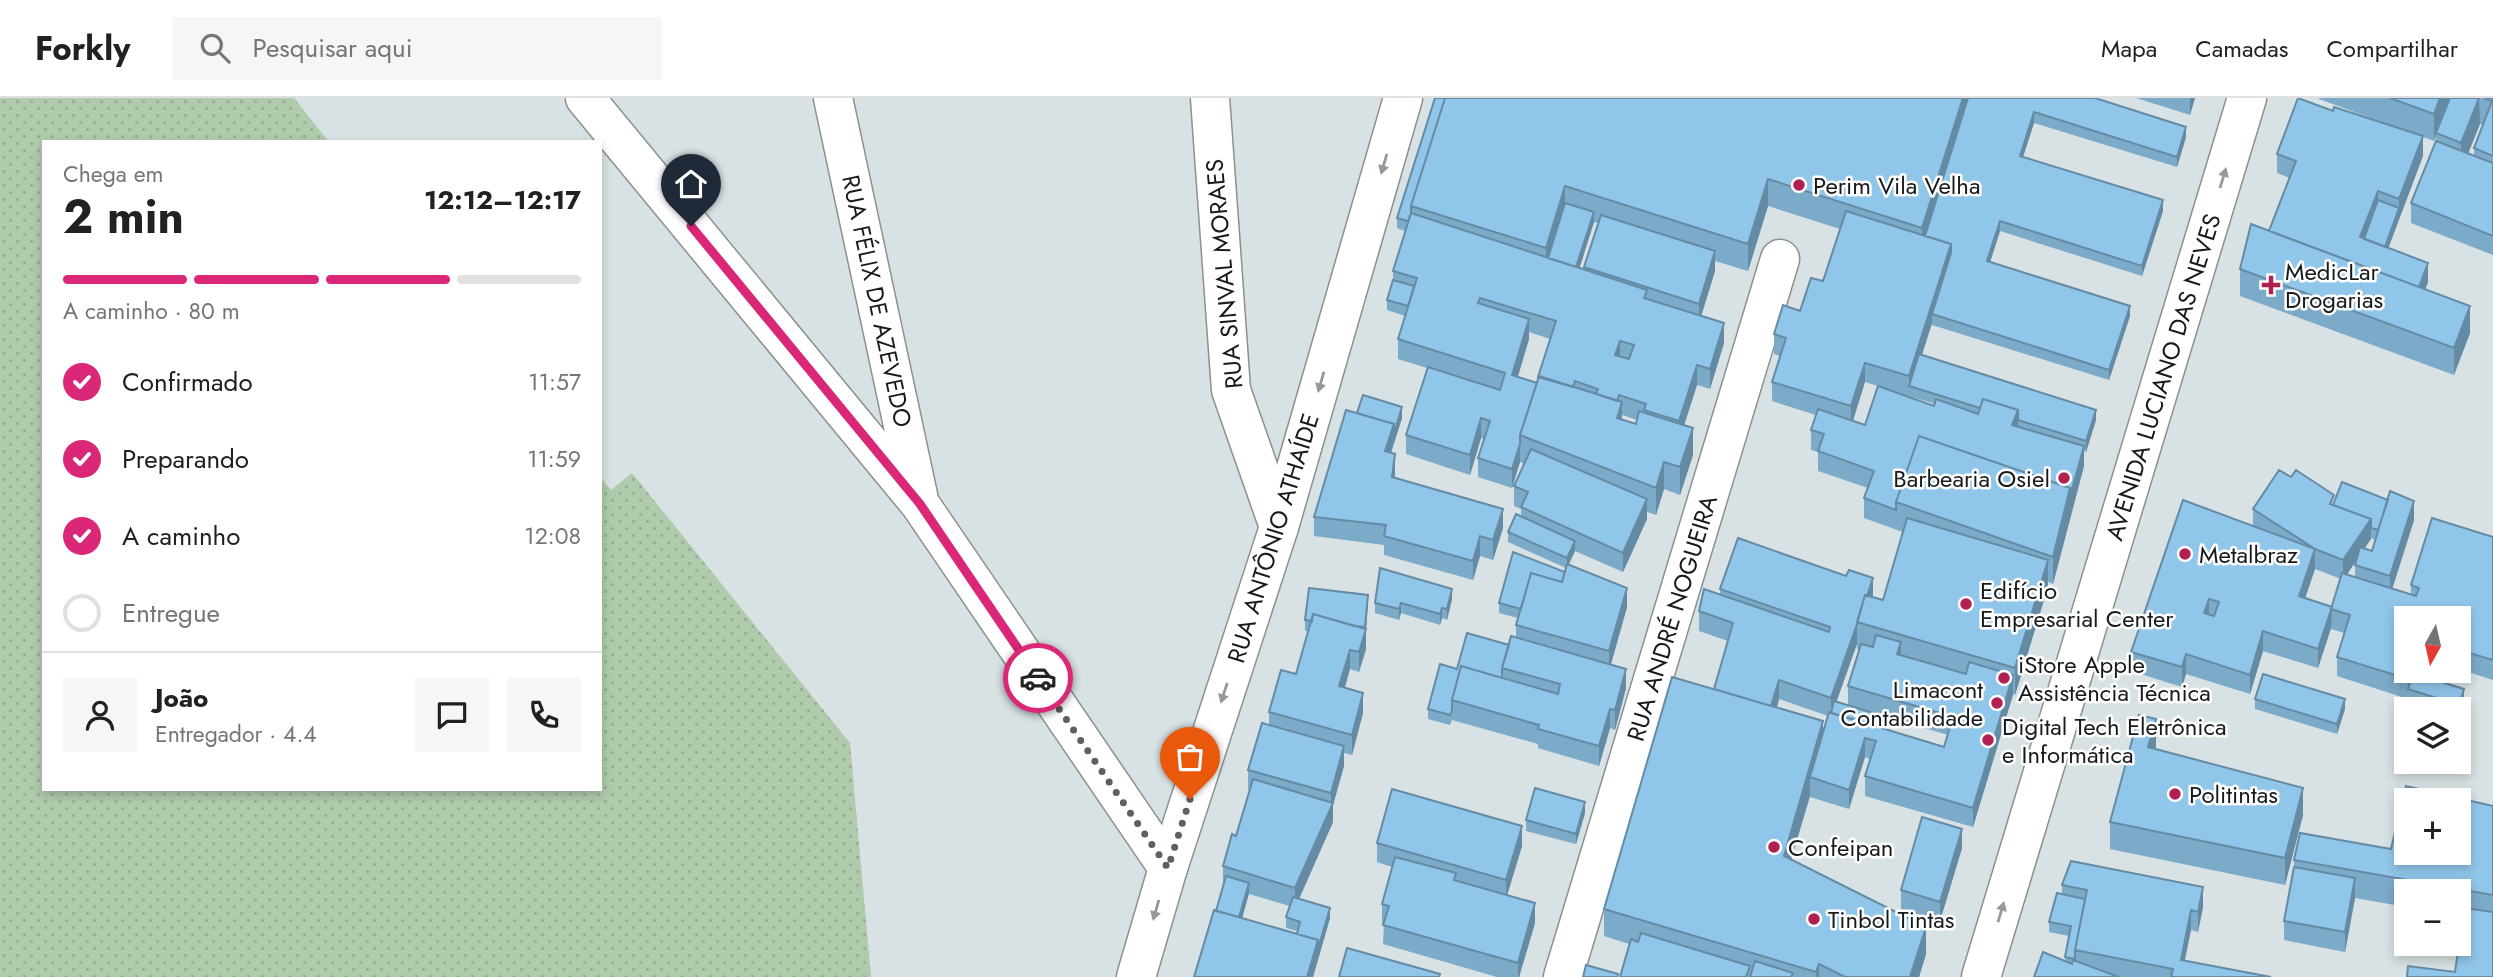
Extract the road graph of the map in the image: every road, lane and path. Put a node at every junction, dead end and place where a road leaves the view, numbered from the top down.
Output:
1 (585, 98) edge
2 (833, 98) edge
3 (1210, 98) edge
4 (1403, 98) edge
5 (2247, 98) edge
6 (1780, 259) dead end
7 (920, 504) junction
8 (1279, 527) junction
9 (1168, 868) junction
10 (1136, 977) edge
11 (1563, 977) edge
12 (1981, 977) edge

1 - 7 street
2 - 7 street, RUA FÉLIX DE AZEVEDO
3 - 8 street, RUA SINVAL MORAES
4 -> 8 street, RUA ANTÔNIO ATHAÍDE
12 -> 5 street, AVENIDA LUCIANO DAS NEVES
6 - 11 street, RUA ANDRÉ NOGUEIRA
7 - 9 street
8 -> 9 street, RUA ANTÔNIO ATHAÍDE
9 -> 10 street, RUA ANTÔNIO ATHAÍDE

